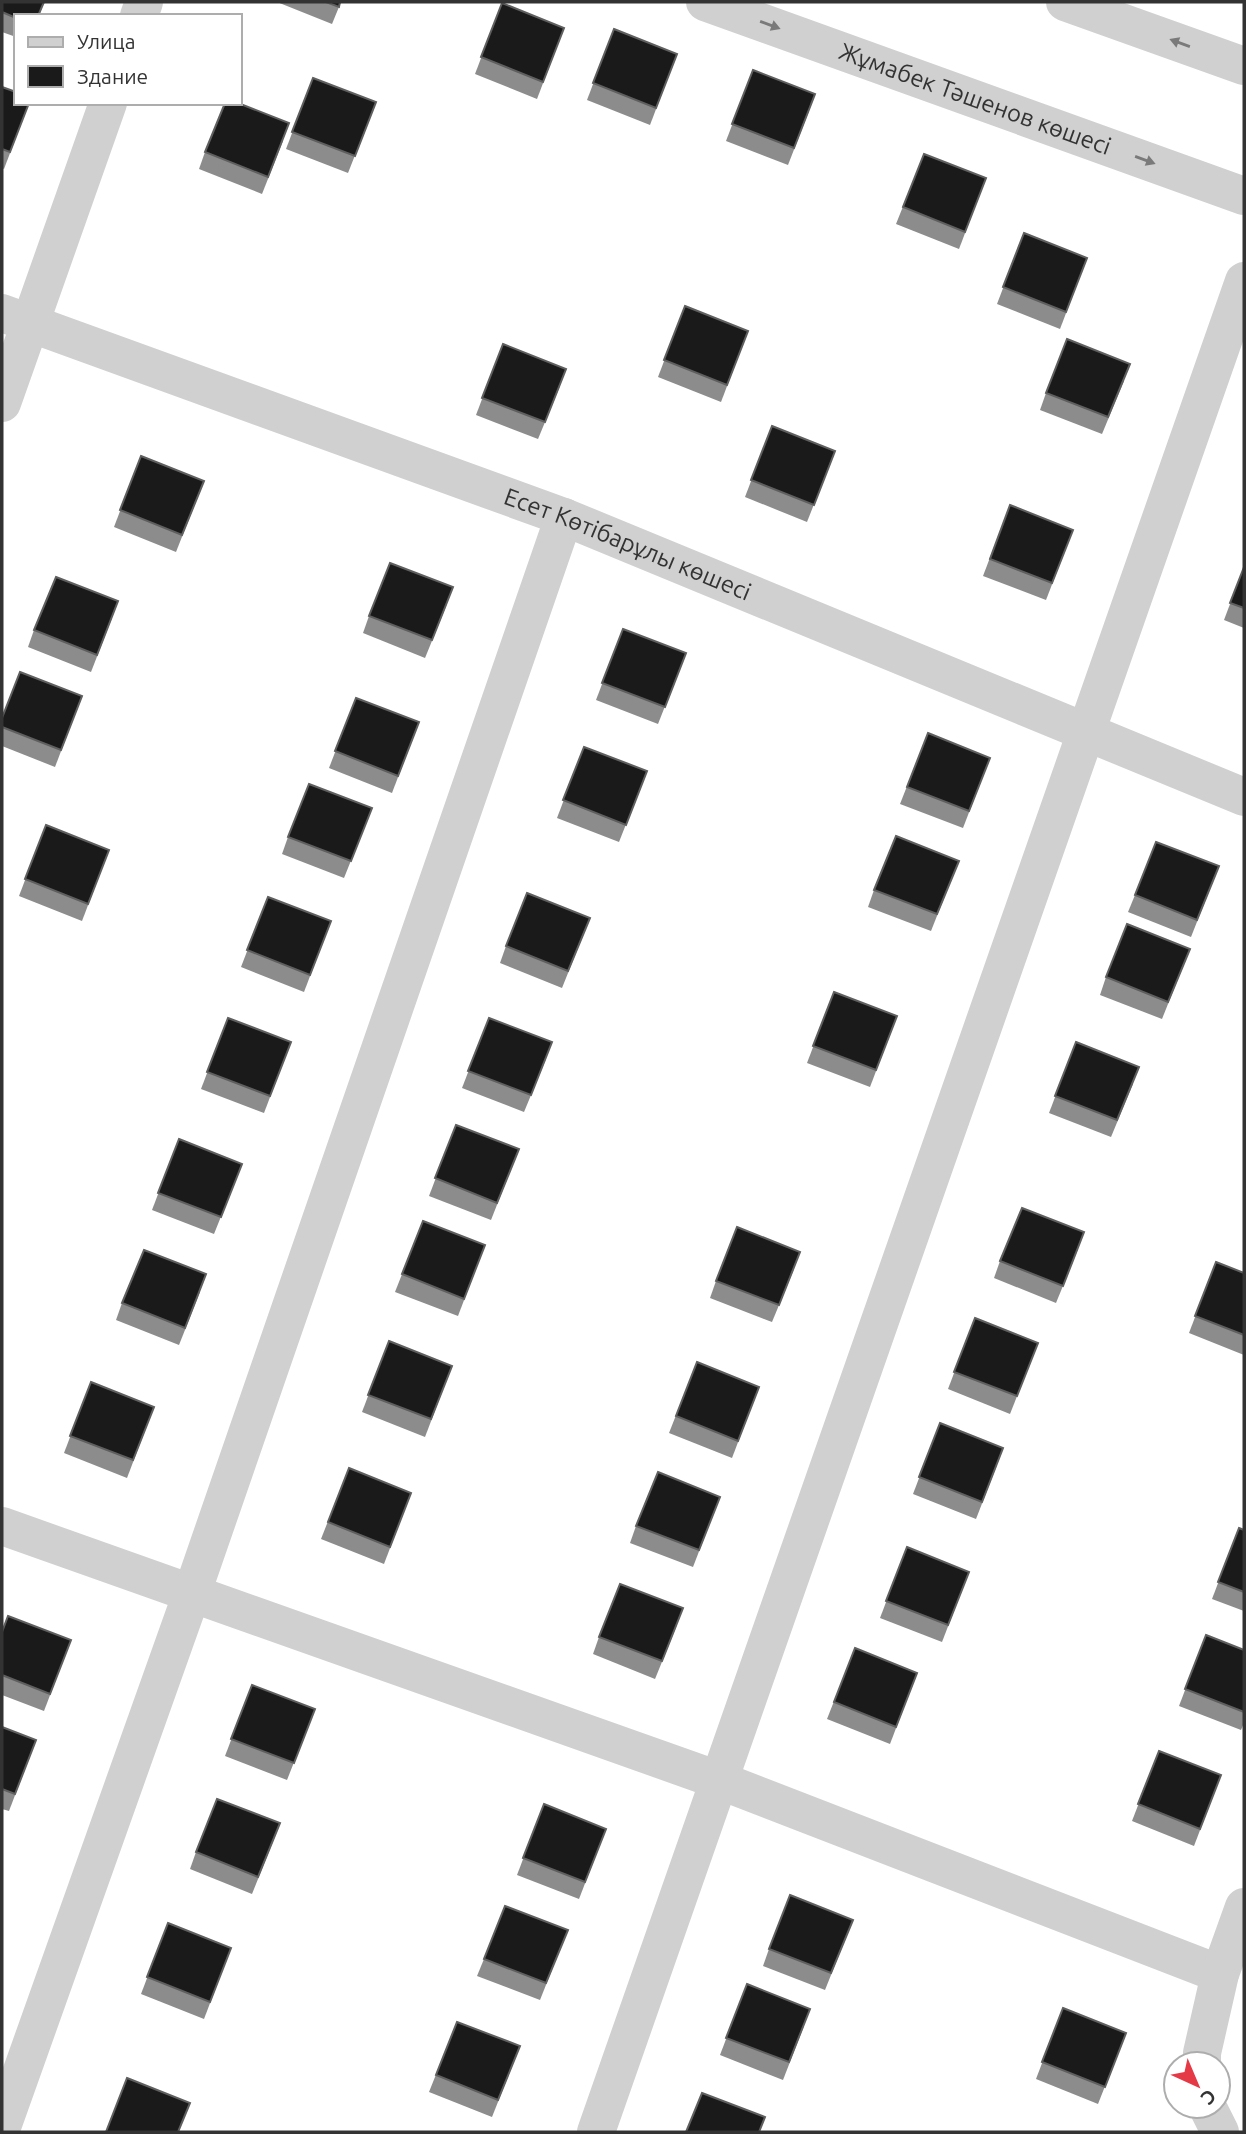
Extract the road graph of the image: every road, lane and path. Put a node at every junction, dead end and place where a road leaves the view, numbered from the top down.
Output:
1 (705, 2) edge
2 (1065, 2) edge
3 (1244, 66) edge
4 (107, 105) edge
5 (1244, 196) edge
6 (1244, 281) edge
7 (17, 318) edge
8 (2, 403) edge
9 (564, 517) junction
10 (1086, 734) junction
11 (1244, 797) edge
12 (2, 1526) edge
13 (192, 1592) junction
14 (721, 1781) junction
15 (1244, 1907) edge
16 (1220, 1974) junction
17 (1203, 2050) edge
18 (2, 2127) edge
19 (596, 2132) edge

1 -> 5 street, Жұмабек Тәшенов көшесі
3 -> 2 street
4 - 7 street
6 - 10 street
7 - 8 street
7 - 9 street, Есет Көтібарұлы көшесі
9 - 10 street, Есет Көтібарұлы көшесі
9 - 13 street
10 - 11 street, Есет Көтібарұлы көшесі
10 - 14 street
12 - 13 street
13 - 14 street
13 - 18 street
14 - 16 street
14 - 19 street
15 - 16 street
16 - 17 street

